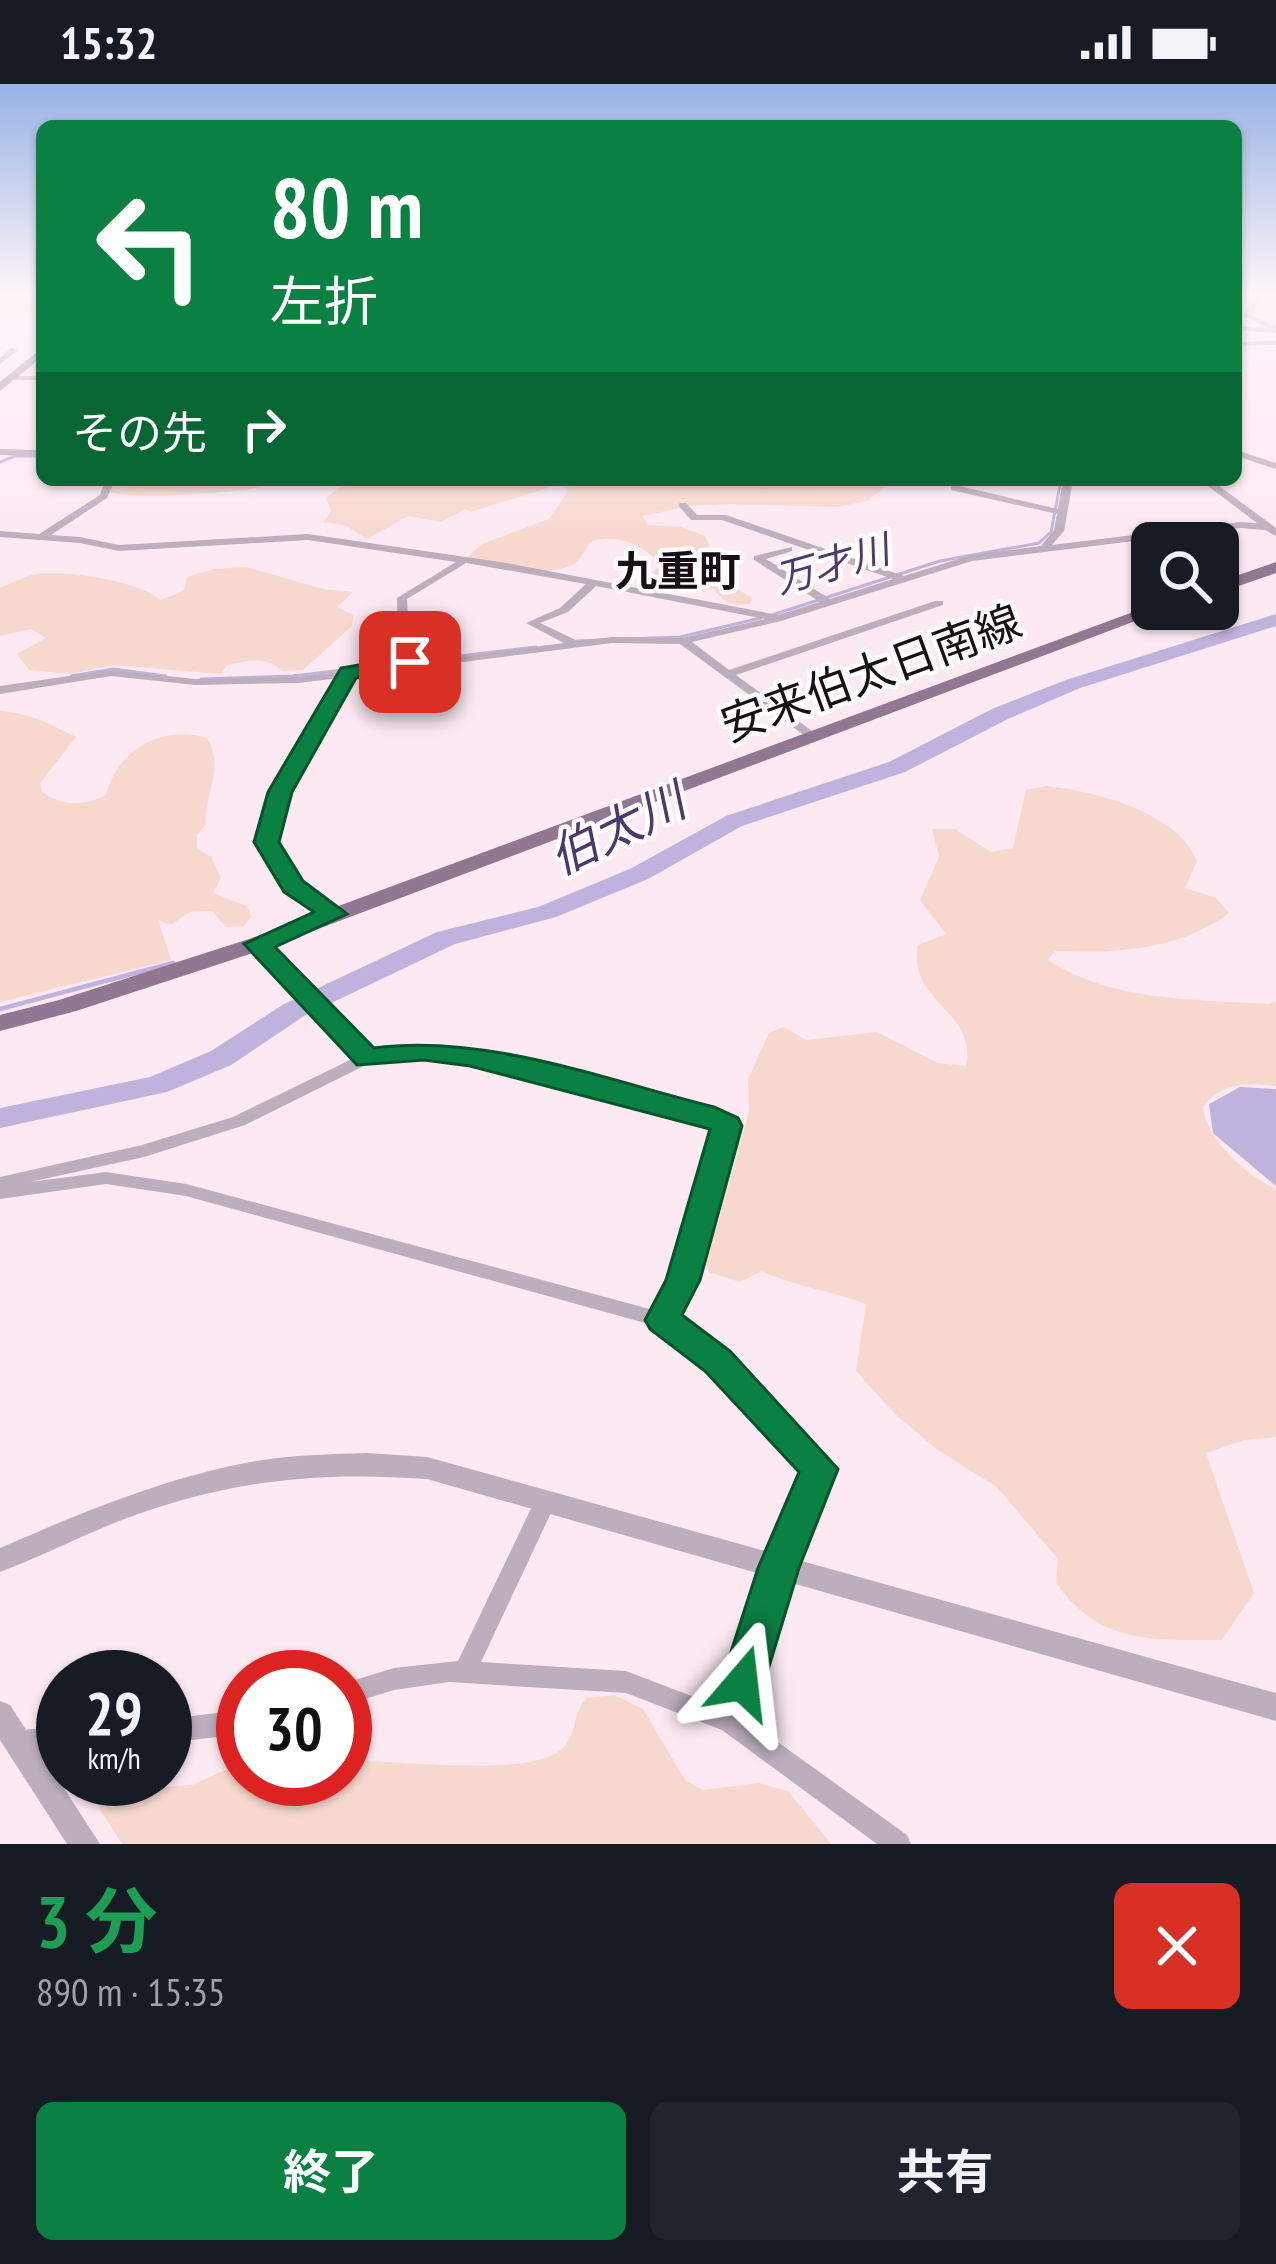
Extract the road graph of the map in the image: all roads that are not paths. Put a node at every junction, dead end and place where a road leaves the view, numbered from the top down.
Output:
1 (36, 378) edge
2 (5, 381) edge
3 (0, 452) edge
4 (36, 453) edge
5 (1242, 457) edge
6 (1276, 466) edge
7 (108, 486) edge
8 (954, 486) edge
9 (1066, 486) edge
10 (1213, 486) edge
11 (683, 506) dead end
12 (1056, 511) junction
13 (1264, 527) junction
14 (1276, 533) edge
15 (0, 534) edge
16 (43, 536) junction
17 (803, 544) junction
18 (1046, 546) junction
19 (788, 549) junction
20 (753, 556) dead end
21 (462, 562) junction
22 (1276, 567) edge
23 (899, 577) junction
24 (1239, 580) edge
25 (594, 582) junction
26 (822, 599) junction
27 (939, 603) dead end
28 (772, 617) junction
29 (1131, 619) edge
30 (453, 633) dead end
31 (683, 640) junction
32 (404, 641) junction
33 (575, 643) junction
34 (410, 662) junction
35 (349, 673) junction
36 (730, 673) junction
37 (0, 690) edge
38 (812, 737) junction
39 (334, 914) junction
40 (262, 949) junction
41 (0, 1023) edge
42 (363, 1055) junction
43 (0, 1183) edge
44 (0, 1193) edge
45 (662, 1320) junction
46 (546, 1500) junction
47 (0, 1560) edge
48 (778, 1568) junction
49 (464, 1672) junction
50 (372, 1686) edge
51 (1276, 1707) edge
52 (0, 1714) edge
53 (730, 1722) junction
54 (36, 1741) edge
55 (19, 1742) junction
56 (85, 1844) edge
57 (898, 1844) edge

1 - 2 street
3 - 4 street
5 - 6 street
7 - 16 street
8 - 12 street
9 - 12 street
10 - 13 street
11 - 17 street
12 - 18 street
13 - 14 street
13 - 18 street
15 - 16 street
16 - 21 street
17 - 19 street
17 - 23 street
18 - 23 street
19 - 20 street
19 - 26 street
21 - 25 street
21 - 32 street
22 - 24 main road
23 - 26 street
25 - 28 street
25 - 33 street
26 - 28 street
27 - 36 street
28 - 31 street
29 - 38 main road, 安来伯太日南線
30 - 32 street
31 - 33 street
31 - 36 street
32 - 34 street
33 - 34 street
34 - 35 street
35 - 37 street
35 - 39 street
36 - 38 street
38 - 39 main road, 安来伯太日南線
39 - 40 main road, 安来伯太日南線
40 - 41 main road, 安来伯太日南線
40 - 42 street
42 - 43 street
42 - 45 street
44 - 45 street
45 - 48 street
46 - 47 street
46 - 48 street
46 - 49 street
48 - 51 street
48 - 53 street
49 - 50 street
49 - 53 street
52 - 55 street
53 - 57 street
54 - 55 street
55 - 56 street

